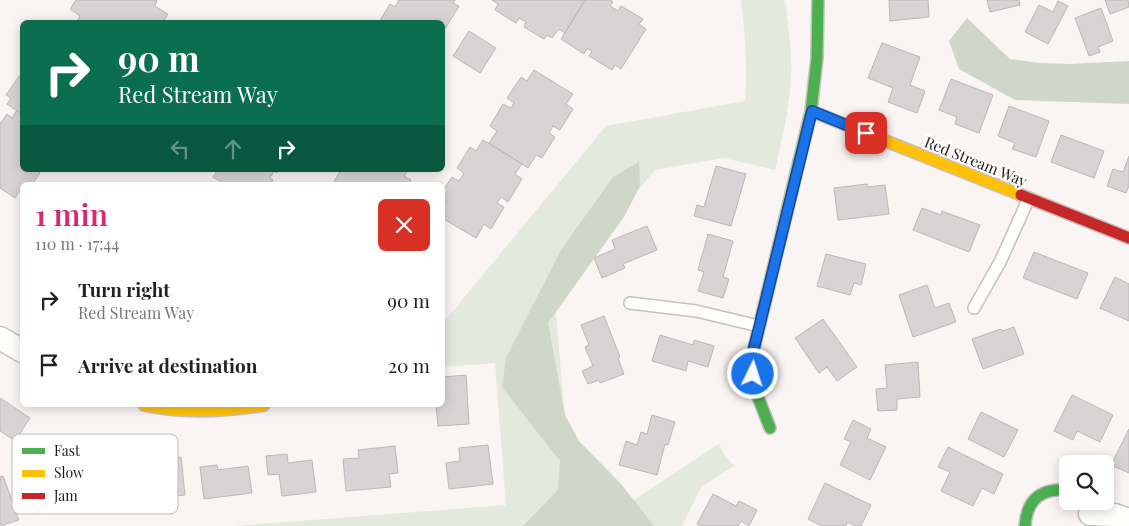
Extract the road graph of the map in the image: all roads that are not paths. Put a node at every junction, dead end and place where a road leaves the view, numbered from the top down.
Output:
1 (818, 0) edge
2 (812, 111) junction
3 (1029, 198) junction
4 (1129, 238) edge
5 (630, 303) dead end
6 (974, 308) dead end
7 (760, 326) junction
8 (0, 338) edge
9 (20, 350) edge
10 (151, 407) edge
11 (248, 407) edge
12 (770, 428) dead end
13 (1059, 488) edge
14 (1088, 514) edge
15 (1129, 520) edge
16 (1025, 526) edge

1 - 2 street
2 - 3 street, Red Stream Way
2 - 7 street
3 - 4 street, Red Stream Way
3 - 6 lane
5 - 7 lane
7 - 12 street
8 - 9 street
10 - 11 street
13 - 16 street
14 - 15 street

